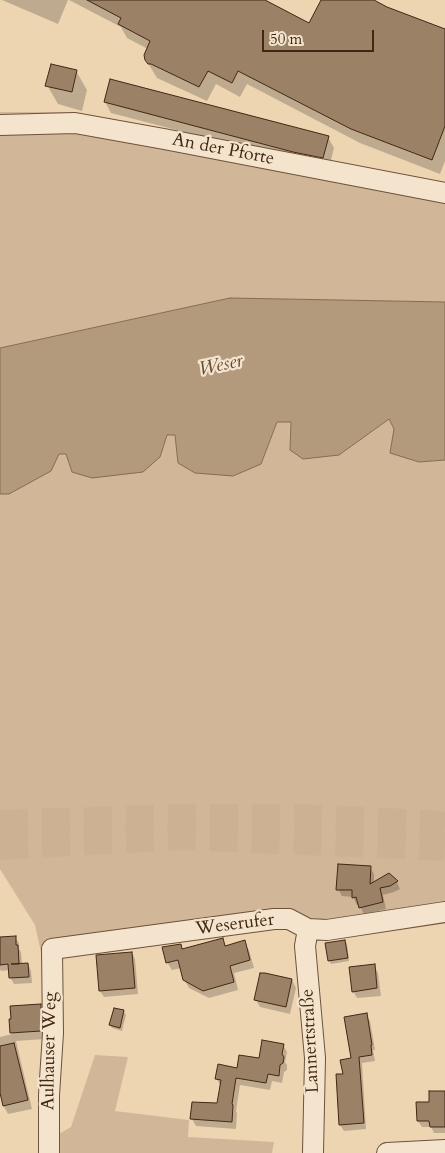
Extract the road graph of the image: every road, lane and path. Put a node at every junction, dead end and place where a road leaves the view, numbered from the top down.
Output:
1 (0, 125) edge
2 (445, 193) edge
3 (445, 912) edge
4 (308, 929) junction
5 (52, 949) joint
6 (445, 1150) edge
7 (48, 1153) edge
8 (313, 1153) edge
9 (387, 1153) edge

1 - 2 street, An der Pforte
3 - 4 street, Weserufer
4 - 5 street, Weserufer
4 - 8 street, Lannertstraße
5 - 7 street, Aulhauser Weg
6 - 9 street

